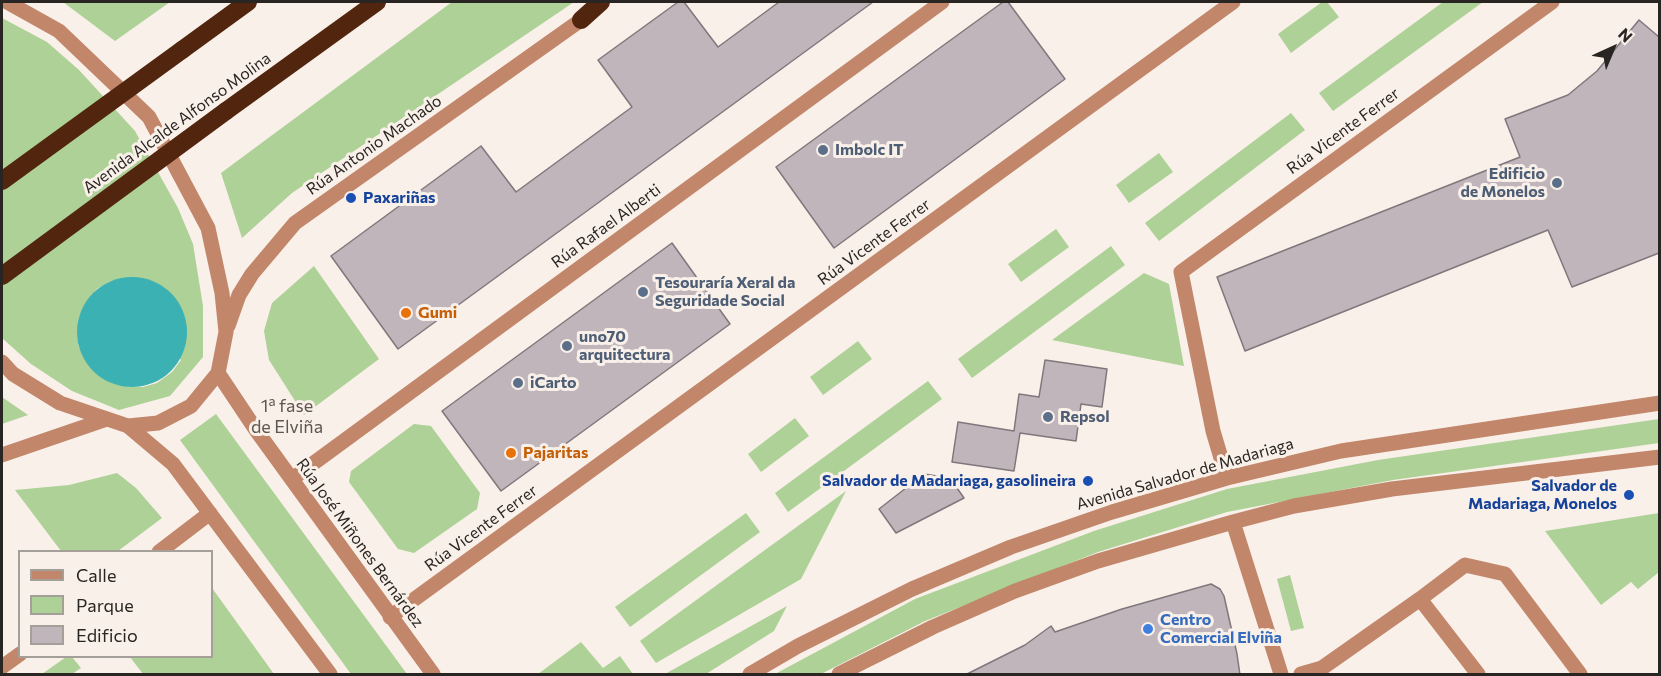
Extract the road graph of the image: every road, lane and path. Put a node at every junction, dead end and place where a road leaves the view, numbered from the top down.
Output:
1 (7, 2) edge
2 (248, 2) edge
3 (376, 2) edge
4 (601, 2) edge
5 (942, 2) edge
6 (1233, 2) edge
7 (1552, 2) edge
8 (580, 20) joint
9 (2, 181) edge
10 (2, 276) edge
11 (226, 332) junction
12 (2, 362) edge
13 (218, 373) junction
14 (1659, 403) edge
15 (107, 419) junction
16 (128, 426) junction
17 (2, 455) edge
18 (1659, 457) edge
19 (1227, 478) junction
20 (292, 479) junction
21 (210, 513) junction
22 (1233, 522) junction
23 (162, 550) edge
24 (1420, 599) junction
25 (390, 617) junction
26 (18, 655) edge
27 (2, 667) edge
28 (330, 675) edge
29 (433, 675) edge
30 (750, 675) edge
31 (839, 675) edge
32 (1281, 675) edge
33 (1301, 675) edge
34 (1478, 675) edge
35 (1580, 675) edge

1 - 11 street
2 - 9 highway, bridge
3 - 10 highway, Avenida Alcalde Alfonso Molina, bridge
4 - 8 highway
5 - 20 street, Rúa Rafael Alberti
6 - 25 street, Rúa Vicente Ferrer
7 - 19 street, Rúa Vicente Ferrer
8 - 11 street, Rúa Antonio Machado
11 - 13 street
12 - 15 street
13 - 16 street
13 - 20 street, Rúa José Miñones Bernárdez
14 - 19 street, Avenida Salvador de Madariaga
15 - 16 street
15 - 17 street
16 - 21 street
18 - 22 street
19 - 30 street, Avenida Salvador de Madariaga
20 - 25 street, Rúa José Miñones Bernárdez
21 - 23 street
21 - 28 street
22 - 31 street
22 - 32 street
24 - 33 street
24 - 34 street
24 - 35 street
25 - 29 street, Rúa José Miñones Bernárdez
26 - 27 street

